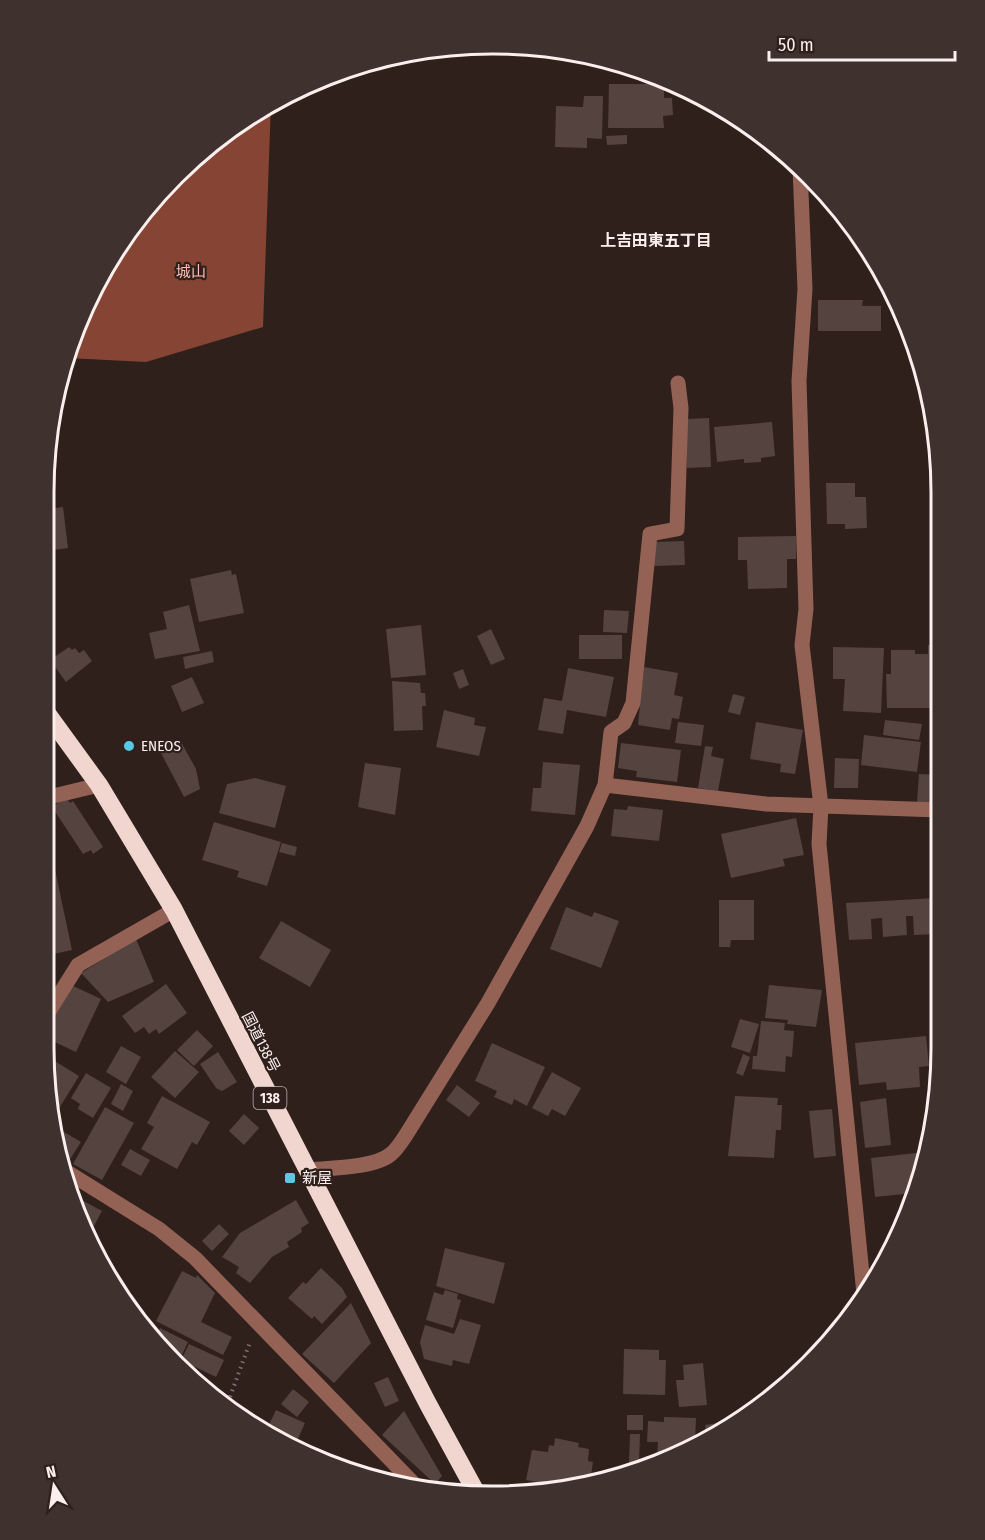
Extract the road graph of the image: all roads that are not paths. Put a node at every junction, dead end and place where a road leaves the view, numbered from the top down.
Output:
1 (800, 180) edge
2 (678, 383) dead end
3 (54, 723) edge
4 (99, 785) junction
5 (605, 785) junction
6 (54, 796) edge
7 (821, 806) junction
8 (931, 810) edge
9 (174, 910) junction
10 (54, 1003) edge
11 (308, 1170) junction
12 (73, 1176) edge
13 (863, 1282) edge
14 (408, 1478) edge
15 (472, 1485) edge

1 - 7 street
2 - 5 street
3 - 4 highway, 国道138号 / 138
4 - 6 street
4 - 9 highway, 国道138号 / 138
5 - 7 street
5 - 11 street
7 - 8 street
7 - 13 street
9 - 10 street
9 - 11 highway, 国道138号 / 138
11 - 15 highway, 国道138号 / 138
12 - 14 street

